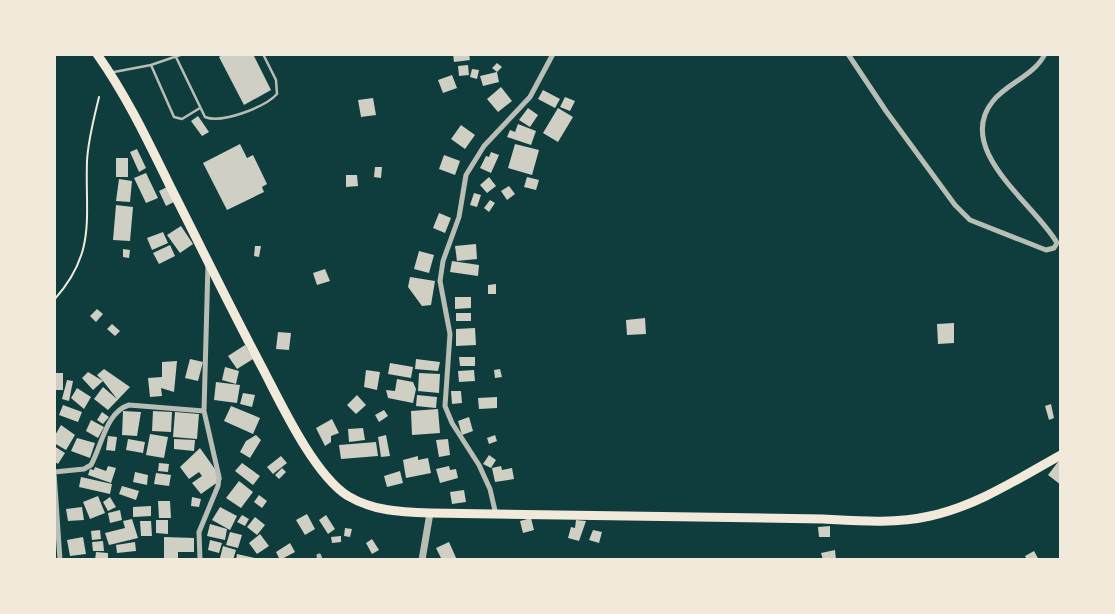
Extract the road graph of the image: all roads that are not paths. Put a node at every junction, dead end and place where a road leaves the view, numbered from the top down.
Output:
1 (97, 54) edge
2 (183, 54) edge
3 (263, 54) edge
4 (552, 54) edge
5 (848, 54) edge
6 (1045, 54) edge
7 (176, 57) junction
8 (151, 65) junction
9 (110, 73) junction
10 (200, 108) junction
11 (208, 261) junction
12 (204, 411) junction
13 (1061, 455) edge
14 (54, 472) edge
15 (430, 513) junction
16 (496, 514) junction
17 (60, 560) edge
18 (200, 560) edge
19 (422, 560) edge

1 - 9 main road
2 - 7 lane
3 - 10 lane
4 - 16 street
5 - 6 street
7 - 8 lane
7 - 10 lane
8 - 9 lane
8 - 10 lane
9 - 11 main road
11 - 12 street
11 - 15 main road
12 - 14 street
12 - 18 street
13 - 16 main road
14 - 17 street
15 - 16 main road
15 - 19 street

